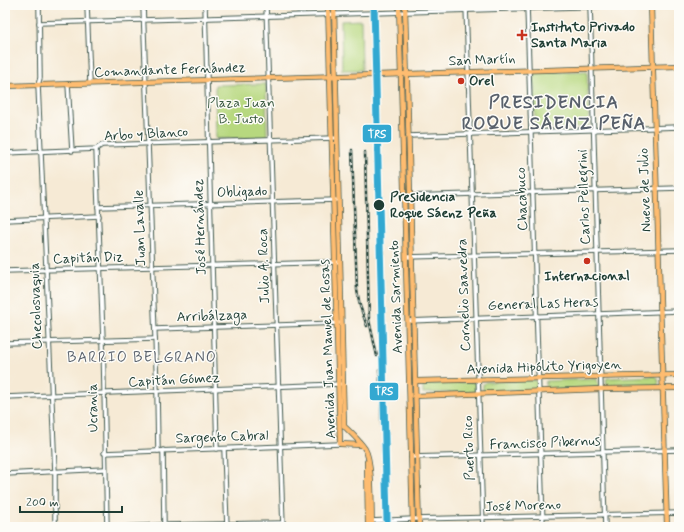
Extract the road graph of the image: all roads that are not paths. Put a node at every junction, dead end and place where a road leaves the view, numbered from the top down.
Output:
1 (39, 5) edge
2 (87, 5) edge
3 (143, 5) edge
4 (205, 5) edge
5 (266, 5) edge
6 (328, 5) edge
7 (334, 5) edge
8 (399, 5) edge
9 (405, 5) edge
10 (466, 5) edge
11 (644, 5) edge
12 (651, 5) edge
13 (590, 6) edge
14 (527, 7) edge
15 (466, 10) junction
16 (399, 12) junction
17 (405, 12) junction
18 (328, 14) junction
19 (334, 14) junction
20 (267, 16) junction
21 (205, 18) junction
22 (144, 20) junction
23 (88, 21) junction
24 (39, 23) junction
25 (653, 66) junction
26 (679, 66) edge
27 (592, 68) junction
28 (530, 70) junction
29 (469, 72) junction
30 (404, 74) junction
31 (330, 76) junction
32 (336, 76) junction
33 (269, 78) junction
34 (207, 80) junction
35 (146, 82) junction
36 (90, 83) junction
37 (68, 84) junction
38 (38, 85) junction
39 (5, 86) edge
40 (679, 127) edge
41 (654, 128) junction
42 (593, 130) junction
43 (531, 132) junction
44 (470, 134) junction
45 (403, 136) junction
46 (409, 136) junction
47 (334, 138) junction
48 (271, 140) junction
49 (208, 142) junction
50 (148, 144) junction
51 (96, 149) junction
52 (72, 151) junction
53 (40, 152) junction
54 (5, 153) edge
55 (679, 188) edge
56 (656, 189) junction
57 (594, 191) junction
58 (533, 193) junction
59 (472, 195) junction
60 (410, 196) junction
61 (404, 197) junction
62 (336, 200) junction
63 (272, 202) junction
64 (210, 204) junction
65 (150, 206) junction
66 (98, 207) junction
67 (98, 216) junction
68 (44, 218) junction
69 (5, 220) edge
70 (658, 250) junction
71 (679, 250) edge
72 (597, 252) junction
73 (535, 254) junction
74 (474, 256) junction
75 (406, 257) junction
76 (412, 257) junction
77 (338, 262) junction
78 (274, 264) junction
79 (212, 266) junction
80 (153, 267) junction
81 (100, 269) junction
82 (46, 270) junction
83 (5, 272) edge
84 (679, 311) edge
85 (660, 312) junction
86 (598, 314) junction
87 (537, 315) junction
88 (476, 318) junction
89 (414, 320) junction
90 (408, 321) junction
91 (339, 323) junction
92 (276, 325) junction
93 (214, 327) junction
94 (155, 330) junction
95 (155, 338) junction
96 (103, 340) junction
97 (49, 342) junction
98 (5, 343) edge
99 (679, 374) edge
100 (662, 375) junction
101 (600, 376) junction
102 (539, 378) junction
103 (478, 380) junction
104 (416, 381) junction
105 (410, 382) junction
106 (341, 384) junction
107 (278, 386) junction
108 (679, 388) edge
109 (215, 389) junction
110 (601, 389) junction
111 (663, 389) junction
112 (157, 391) junction
113 (539, 392) junction
114 (478, 393) junction
115 (104, 394) junction
116 (51, 396) junction
117 (410, 396) junction
118 (416, 396) junction
119 (5, 397) edge
120 (345, 427) junction
121 (340, 431) junction
122 (353, 434) junction
123 (340, 444) junction
124 (351, 444) junction
125 (361, 444) junction
126 (280, 446) junction
127 (217, 449) junction
128 (224, 449) junction
129 (163, 450) junction
130 (664, 450) junction
131 (679, 450) edge
132 (158, 451) junction
133 (603, 452) junction
134 (104, 453) junction
135 (541, 454) junction
136 (481, 455) junction
137 (412, 457) junction
138 (417, 457) junction
139 (105, 469) junction
140 (55, 472) junction
141 (5, 474) edge
142 (666, 513) junction
143 (679, 513) edge
144 (604, 515) junction
145 (543, 516) junction
146 (483, 518) junction
147 (413, 519) junction
148 (419, 519) junction
149 (369, 521) junction
150 (227, 525) edge
151 (283, 525) edge
152 (164, 526) edge
153 (55, 527) edge
154 (107, 527) edge
155 (120, 527) edge
156 (368, 527) edge
157 (372, 527) edge
158 (413, 527) edge
159 (419, 527) edge
160 (483, 527) edge
161 (543, 527) edge
162 (605, 527) edge
163 (667, 527) edge

1 - 24 street, Checolosvaquia
2 - 23 street
3 - 22 street, Juan Lavalle
4 - 21 street, José Hernández
5 - 20 street, Julio A. Roca
6 - 18 main road, Avenida Juan Manuel de Rosas
7 - 19 main road, Avenida Juan Manuel de Rosas
8 - 16 main road, Avenida Sarmiento
9 - 17 main road, Avenida Sarmiento
10 - 15 street, Cornelio Saavedra
11 - 13 street
12 - 25 main road, Nueve de Julio
13 - 14 street
13 - 27 street, Carlos Pellegrini
14 - 15 street
14 - 28 street, Chacabuco
15 - 17 street
15 - 29 street, Cornelio Saavedra
16 - 17 street
16 - 19 street
16 - 30 main road, Avenida Sarmiento
17 - 30 main road, Avenida Sarmiento
18 - 19 street
18 - 20 street
18 - 31 main road, Avenida Juan Manuel de Rosas
19 - 32 main road, Avenida Juan Manuel de Rosas
20 - 21 street
20 - 33 street, Julio A. Roca
21 - 22 street
21 - 34 street, José Hernández
22 - 23 street
22 - 35 street, Juan Lavalle
23 - 24 street
23 - 36 street
24 - 38 street, Checolosvaquia
25 - 26 main road, San Martín
25 - 27 main road, San Martín
25 - 41 main road, Nueve de Julio
27 - 28 main road, San Martín
27 - 42 street, Carlos Pellegrini
28 - 29 main road, San Martín
28 - 43 street, Chacabuco
29 - 30 main road, San Martín
29 - 44 street, Cornelio Saavedra
30 - 32 main road, San Martín
30 - 45 main road, Avenida Sarmiento
30 - 46 main road, Avenida Sarmiento
31 - 32 main road, Comandante Fernández
31 - 33 main road, Comandante Fernández
31 - 47 main road, Avenida Juan Manuel de Rosas
32 - 47 main road, Avenida Juan Manuel de Rosas
33 - 34 main road, Comandante Fernández
33 - 48 street, Julio A. Roca
34 - 35 main road, Comandante Fernández
34 - 49 street, José Hernández
35 - 36 main road, Comandante Fernández
35 - 50 street, Juan Lavalle
36 - 37 main road, Comandante Fernández
37 - 38 main road, Comandante Fernández
37 - 52 street
38 - 39 main road, Comandante Fernández
38 - 53 street, Checolosvaquia
40 - 41 street
41 - 42 street
41 - 56 main road, Nueve de Julio
42 - 43 street
42 - 57 street, Carlos Pellegrini
43 - 44 street
43 - 58 street, Chacabuco
44 - 46 street
44 - 59 street, Cornelio Saavedra
45 - 46 street
45 - 61 main road, Avenida Sarmiento
46 - 60 main road, Avenida Sarmiento
47 - 48 street, Arbo y Blanco
47 - 62 main road, Avenida Juan Manuel de Rosas
48 - 49 street, Arbo y Blanco
48 - 63 street, Julio A. Roca
49 - 50 street, Arbo y Blanco
49 - 64 street, José Hernández
50 - 51 street, Arbo y Blanco
50 - 65 street, Juan Lavalle
51 - 52 street, Arbo y Blanco
51 - 66 street, Ucrania
52 - 53 street, Arbo y Blanco
53 - 54 street, Arbo y Blanco
53 - 68 street, Checolosvaquia
55 - 56 street
56 - 57 street
56 - 70 main road, Nueve de Julio
57 - 58 street
57 - 72 street, Carlos Pellegrini
58 - 59 street
58 - 73 street, Chacabuco
59 - 60 street
59 - 74 street, Cornelio Saavedra
60 - 61 street
60 - 76 main road, Avenida Sarmiento
61 - 75 main road, Avenida Sarmiento
62 - 63 street, Obligado
62 - 77 main road, Avenida Juan Manuel de Rosas
63 - 64 street, Obligado
63 - 78 street, Julio A. Roca
64 - 65 street, Obligado
64 - 79 street, José Hernández
65 - 66 street, Obligado
65 - 80 street, Juan Lavalle
66 - 67 street, Ucrania
67 - 68 street
67 - 81 street, Ucrania
68 - 69 street
68 - 82 street, Checolosvaquia
70 - 71 street
70 - 72 street
70 - 85 main road, Nueve de Julio
72 - 73 street
72 - 86 street, Carlos Pellegrini
73 - 74 street
73 - 87 street, Chacabuco
74 - 76 street
74 - 88 street, Cornelio Saavedra
75 - 76 street
75 - 90 main road, Avenida Sarmiento
76 - 89 main road, Avenida Sarmiento
77 - 78 street, Capitán Diz
77 - 91 main road, Avenida Juan Manuel de Rosas
78 - 79 street, Capitán Diz
78 - 92 street, Julio A. Roca
79 - 80 street, Capitán Diz
79 - 93 street, José Hernández
80 - 81 street, Capitán Diz
80 - 94 street, Juan Lavalle
81 - 82 street, Capitán Diz
81 - 96 street, Ucrania
82 - 83 street, Capitán Diz
82 - 97 street, Checolosvaquia
84 - 85 street, General Las Heras
85 - 86 street, General Las Heras
85 - 100 main road, Nueve de Julio
86 - 87 street, General Las Heras
86 - 101 street, Carlos Pellegrini
87 - 88 street, General Las Heras
87 - 102 street, Chacabuco
88 - 89 street, General Las Heras
88 - 103 street, Cornelio Saavedra
89 - 90 street, General Las Heras
89 - 104 main road, Avenida Sarmiento
90 - 105 main road, Avenida Sarmiento
91 - 92 street, Arribálzaga
91 - 106 main road, Avenida Juan Manuel de Rosas
92 - 93 street, Arribálzaga
92 - 107 street, Julio A. Roca
93 - 94 street, Arribálzaga
93 - 109 street, José Hernández
94 - 95 street, Juan Lavalle
95 - 96 street
95 - 112 street, Juan Lavalle
96 - 97 street
96 - 115 street, Ucrania
97 - 98 street
97 - 116 street, Checolosvaquia
99 - 100 main road, Avenida Hipólito Yrigoyen
100 - 101 main road, Avenida Hipólito Yrigoyen
100 - 111 main road, Nueve de Julio
101 - 102 main road, Avenida Hipólito Yrigoyen
101 - 110 street, Carlos Pellegrini
102 - 103 main road, Avenida Hipólito Yrigoyen
102 - 113 street, Chacabuco
103 - 104 main road, Avenida Hipólito Yrigoyen
103 - 114 street, Cornelio Saavedra
104 - 105 main road, Avenida Hipólito Yrigoyen
104 - 118 main road, Avenida Sarmiento
105 - 117 main road, Avenida Sarmiento
106 - 107 street, Capitán Gómez
106 - 120 main road, Avenida Juan Manuel de Rosas
106 - 121 main road, Avenida Juan Manuel de Rosas
107 - 109 street, Capitán Gómez
107 - 126 street, Julio A. Roca
108 - 111 main road, Avenida Hipólito Yrigoyen
109 - 112 street, Capitán Gómez
109 - 127 street, José Hernández
110 - 111 main road, Avenida Hipólito Yrigoyen
110 - 113 main road, Avenida Hipólito Yrigoyen
110 - 133 street, Carlos Pellegrini
111 - 130 main road, Nueve de Julio
112 - 115 street, Capitán Gómez
112 - 132 street, Juan Lavalle
113 - 114 main road, Avenida Hipólito Yrigoyen
113 - 135 street, Chacabuco
114 - 118 main road, Avenida Hipólito Yrigoyen
114 - 136 street, Puerto Rico
115 - 116 street, Capitán Gómez
115 - 134 street, Ucrania
116 - 119 street, Capitán Gómez
116 - 140 street, Checolosvaquia
117 - 118 main road, Avenida Hipólito Yrigoyen
117 - 137 main road, Avenida Sarmiento
118 - 138 main road, Avenida Sarmiento
120 - 121 main road
120 - 122 main road, Avenida Juan Manuel de Rosas
121 - 123 main road, Avenida Juan Manuel de Rosas
122 - 124 main road
122 - 125 main road, Avenida Juan Manuel de Rosas
123 - 124 main road, Avenida Juan Manuel de Rosas
123 - 126 street, Sargento Cabral
124 - 125 main road, Avenida Juan Manuel de Rosas
125 - 149 main road
126 - 128 street, Sargento Cabral
126 - 151 street, Julio A. Roca
127 - 128 street, Sargento Cabral
127 - 129 street, Sargento Cabral
128 - 150 street
129 - 132 street, Sargento Cabral
129 - 152 street
130 - 131 street, Francisco Pibernus
130 - 133 street, Francisco Pibernus
130 - 142 main road, Nueve de Julio
132 - 134 street, Sargento Cabral
133 - 135 street, Francisco Pibernus
133 - 144 street, Carlos Pellegrini
134 - 139 street, Ucrania
135 - 136 street, Francisco Pibernus
135 - 145 street, Chacabuco
136 - 138 street, Francisco Pibernus
136 - 146 street, Puerto Rico
137 - 138 street, Francisco Pibernus
137 - 147 main road, Avenida Sarmiento
138 - 148 main road, Avenida Sarmiento
139 - 140 street
139 - 154 street, Ucrania
140 - 141 street
140 - 153 street, Checolosvaquia
142 - 143 street, José Moreno
142 - 144 street, José Moreno
142 - 163 main road, Nueve de Julio
144 - 145 street, José Moreno
144 - 162 street, Carlos Pellegrini
145 - 146 street, José Moreno
145 - 161 street, Chacabuco
146 - 148 street, José Moreno
146 - 160 street, Puerto Rico
147 - 148 street, José Moreno
147 - 149 street, José Moreno
147 - 158 main road, Avenida Sarmiento
148 - 159 main road, Avenida Sarmiento
149 - 156 main road
149 - 157 main road
150 - 151 street
150 - 152 street
152 - 155 street

